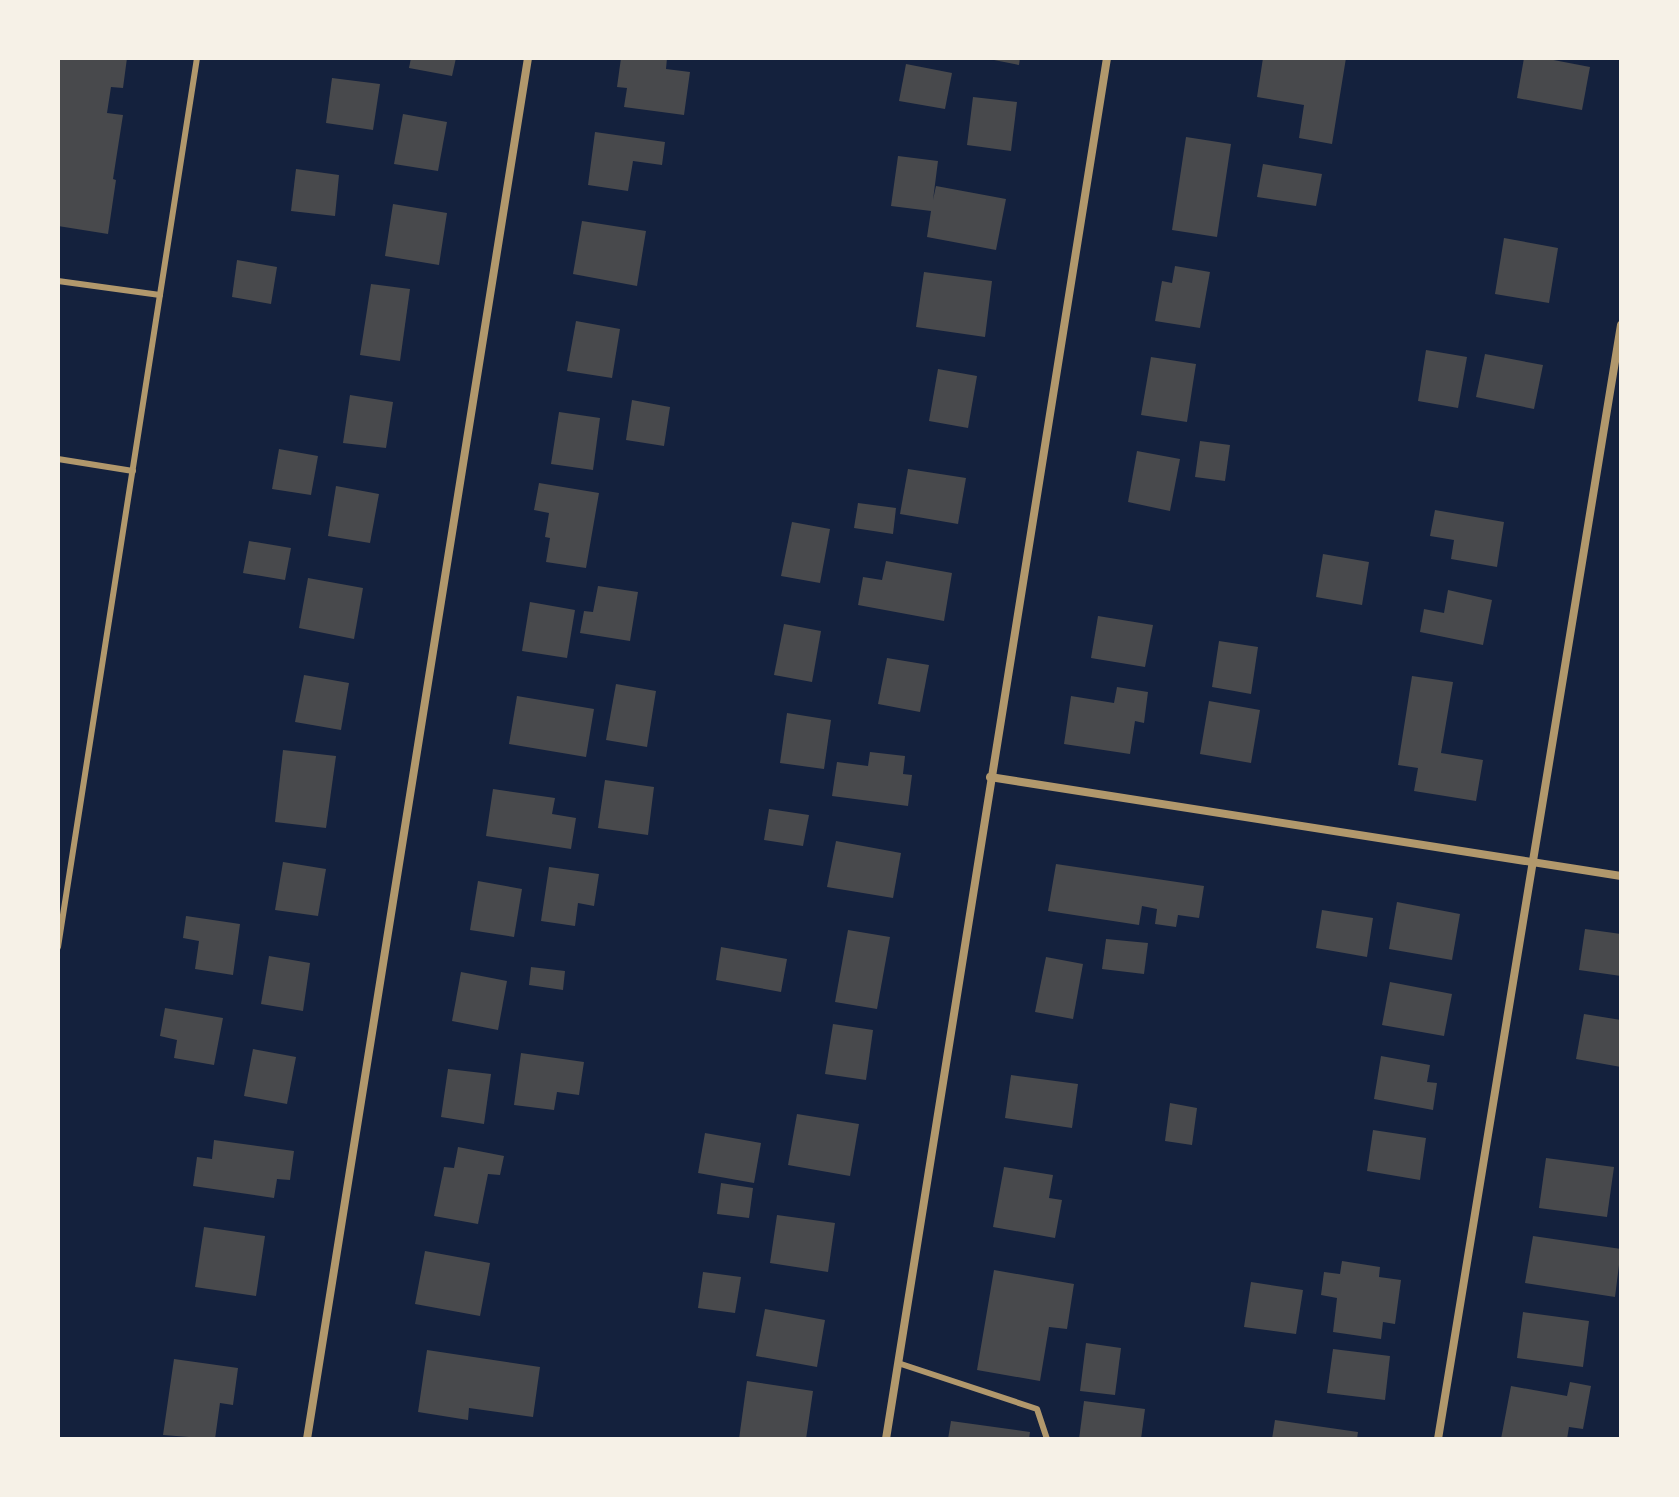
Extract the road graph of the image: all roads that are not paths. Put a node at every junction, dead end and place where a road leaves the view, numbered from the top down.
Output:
1 (197, 58) edge
2 (528, 58) edge
3 (1107, 58) edge
4 (58, 281) edge
5 (160, 295) junction
6 (1621, 325) edge
7 (58, 459) edge
8 (133, 471) junction
9 (990, 777) junction
10 (1533, 863) junction
11 (1621, 876) edge
12 (58, 947) edge
13 (898, 1363) junction
14 (307, 1439) edge
15 (886, 1439) edge
16 (1047, 1439) edge
17 (1438, 1439) edge

1 - 5 lane
2 - 14 street
3 - 9 street
4 - 5 lane
5 - 8 lane
6 - 10 street
7 - 8 lane
8 - 12 lane
9 - 10 street
9 - 13 street
10 - 11 street
10 - 17 street
13 - 15 street
13 - 16 lane

